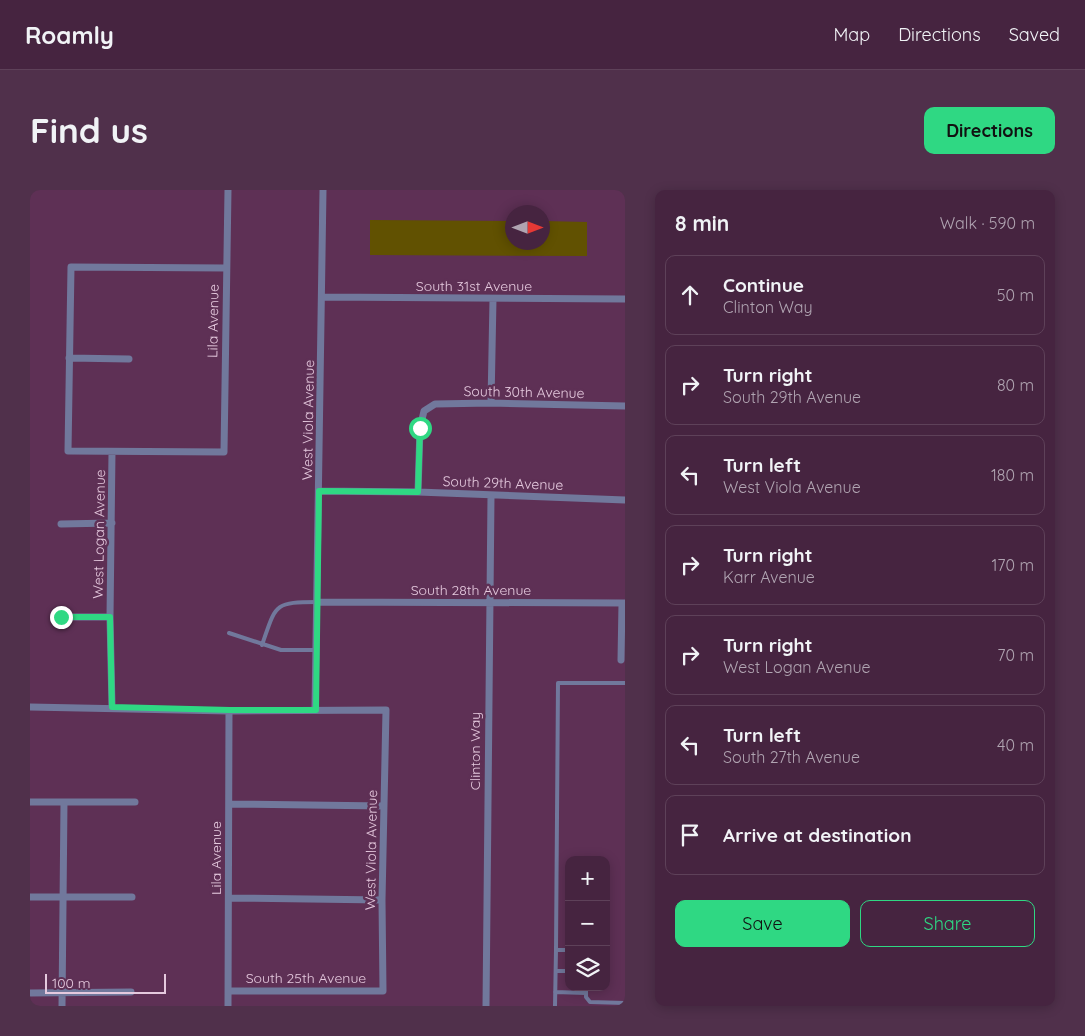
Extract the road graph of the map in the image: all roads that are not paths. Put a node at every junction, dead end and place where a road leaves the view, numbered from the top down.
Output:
1 (228, 190) edge
2 (323, 190) edge
3 (226, 268) junction
4 (322, 297) junction
5 (493, 299) junction
6 (625, 299) edge
7 (69, 358) junction
8 (129, 359) dead end
9 (491, 403) junction
10 (625, 406) edge
11 (112, 452) junction
12 (319, 491) junction
13 (418, 492) junction
14 (491, 496) junction
15 (625, 500) edge
16 (112, 523) junction
17 (61, 524) dead end
18 (317, 602) junction
19 (488, 602) junction
20 (623, 603) edge
21 (61, 617) dead end
22 (110, 617) junction
23 (229, 633) dead end
24 (262, 645) junction
25 (316, 650) junction
26 (621, 660) dead end
27 (625, 683) edge
28 (30, 707) edge
29 (112, 707) junction
30 (230, 710) junction
31 (316, 710) junction
32 (30, 802) edge
33 (64, 802) junction
34 (135, 802) dead end
35 (229, 804) junction
36 (384, 806) junction
37 (30, 897) edge
38 (63, 897) junction
39 (132, 897) dead end
40 (229, 898) junction
41 (382, 900) junction
42 (556, 950) junction
43 (565, 950) edge
44 (556, 971) junction
45 (565, 971) edge
46 (228, 991) junction
47 (383, 991) joint
48 (131, 992) dead end
49 (555, 992) junction
50 (30, 993) edge
51 (62, 993) junction
52 (586, 993) joint
53 (625, 1003) edge
54 (62, 1006) edge
55 (228, 1006) edge
56 (486, 1006) edge
57 (555, 1006) edge

1 - 3 street, Lila Avenue
2 - 4 street, West Viola Avenue
3 - 7 street
3 - 11 street, Lila Avenue
4 - 5 street, South 31st Avenue
4 - 12 street, West Viola Avenue
5 - 6 street, South 31st Avenue
5 - 9 street
7 - 8 street
7 - 11 street
9 - 10 street, South 30th Avenue
9 - 13 street, South 30th Avenue
11 - 16 street, West Logan Avenue
12 - 13 street, South 29th Avenue
12 - 18 street, West Viola Avenue
13 - 14 street, South 29th Avenue
14 - 15 street, South 29th Avenue
14 - 19 street, Clinton Way
16 - 17 street
16 - 22 street, West Logan Avenue
18 - 19 street, South 28th Avenue
18 - 24 lane
18 - 25 street, West Viola Avenue
19 - 20 street, South 28th Avenue
19 - 56 street, Clinton Way
20 - 26 street
21 - 22 street
22 - 29 street, West Logan Avenue
23 - 24 lane
24 - 25 lane
25 - 31 street, West Viola Avenue
27 - 42 lane
28 - 29 street
29 - 30 street
30 - 31 street
30 - 35 street, Lila Avenue
31 - 36 street, West Viola Avenue
32 - 33 street
33 - 34 street
33 - 38 street
35 - 36 street
35 - 40 street, Lila Avenue
36 - 41 street, West Viola Avenue
37 - 38 street
38 - 39 street
38 - 51 street
40 - 41 street
40 - 46 street, Lila Avenue
41 - 47 street, West Viola Avenue
42 - 43 lane
42 - 44 lane
44 - 45 lane
44 - 49 lane
46 - 47 street, South 25th Avenue
46 - 55 street, Lila Avenue
48 - 51 street
49 - 52 lane
49 - 57 lane
50 - 51 street
51 - 54 street
52 - 53 lane

